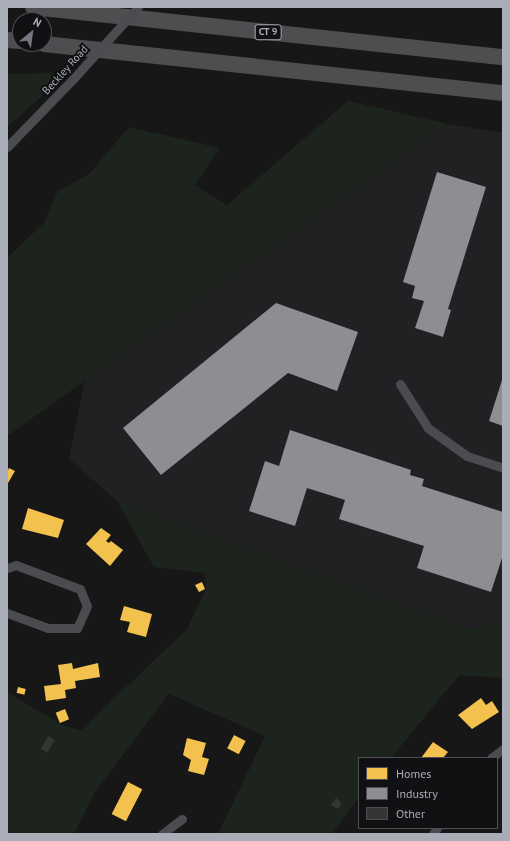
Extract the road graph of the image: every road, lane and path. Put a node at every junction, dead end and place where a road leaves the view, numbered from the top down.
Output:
1 (33, 7) edge
2 (138, 7) edge
3 (52, 45) edge
4 (503, 57) edge
5 (503, 92) edge
6 (7, 147) edge
7 (400, 384) dead end
8 (503, 468) edge
9 (7, 568) edge
10 (7, 613) edge
11 (503, 750) edge
12 (492, 757) edge
13 (182, 819) dead end
14 (162, 834) edge

1 - 4 highway, CT 9
2 - 6 street, Beckley Road, bridge
3 - 5 highway
7 - 8 street
9 - 10 street
11 - 12 street
13 - 14 street

